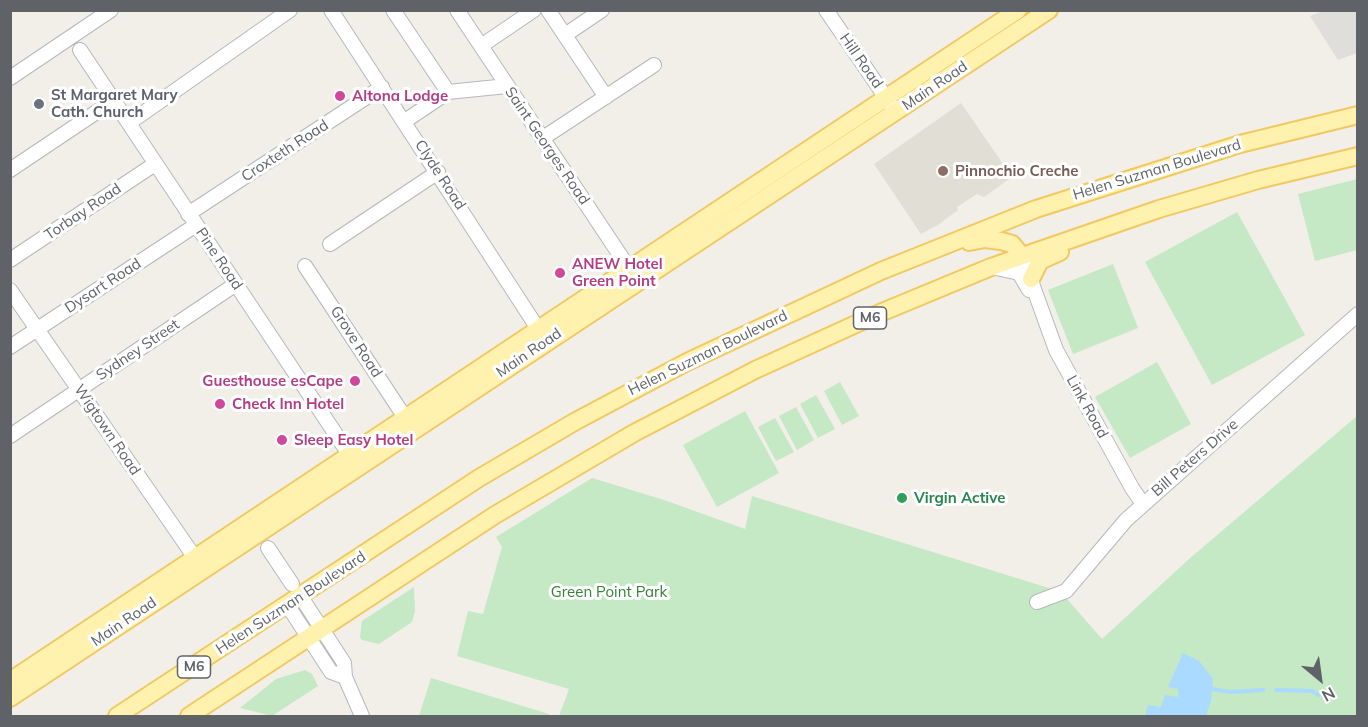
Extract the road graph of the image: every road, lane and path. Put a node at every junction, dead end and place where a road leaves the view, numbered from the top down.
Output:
1 (111, 10) edge
2 (290, 10) edge
3 (331, 10) edge
4 (393, 10) edge
5 (457, 10) edge
6 (534, 10) edge
7 (548, 10) edge
8 (602, 10) edge
9 (826, 10) edge
10 (1018, 10) edge
11 (1048, 10) edge
12 (564, 35) junction
13 (481, 46) junction
14 (80, 50) dead end
15 (654, 65) dead end
16 (10, 78) edge
17 (507, 86) junction
18 (382, 87) junction
19 (447, 92) junction
20 (606, 97) junction
21 (113, 101) junction
22 (891, 105) junction
23 (1358, 115) edge
24 (405, 121) junction
25 (129, 123) junction
26 (543, 138) junction
27 (1358, 156) edge
28 (155, 164) junction
29 (10, 170) edge
30 (438, 172) junction
31 (1159, 209) junction
32 (192, 219) junction
33 (330, 244) dead end
34 (1022, 256) junction
35 (10, 260) edge
36 (305, 266) dead end
37 (991, 267) junction
38 (634, 275) junction
39 (1031, 279) junction
40 (236, 284) junction
41 (10, 290) edge
42 (816, 300) junction
43 (1039, 307) junction
44 (1358, 314) edge
45 (37, 329) junction
46 (543, 336) junction
47 (10, 347) edge
48 (80, 389) junction
49 (406, 419) junction
50 (10, 436) edge
51 (354, 462) junction
52 (1143, 504) junction
53 (268, 548) dead end
54 (199, 564) junction
55 (294, 596) junction
56 (1036, 602) dead end
57 (315, 633) junction
58 (10, 681) edge
59 (10, 698) edge
60 (117, 717) edge
61 (189, 717) edge
62 (362, 717) edge

1 - 16 street
2 - 25 street
3 - 18 street, Clyde Road
4 - 19 street
5 - 13 street, Saint Georges Road
6 - 13 street
7 - 12 street
8 - 12 street
9 - 22 street, Hill Road
10 - 22 main road, Main Road
11 - 22 main road, Main Road
12 - 20 street
13 - 17 street, Saint Georges Road
14 - 21 street, Pine Road
15 - 20 street
17 - 19 street
17 - 26 street, Saint Georges Road
18 - 24 street, Clyde Road
18 - 32 street, Croxteth Road
19 - 24 street
20 - 26 street
21 - 25 street, Pine Road
21 - 29 street
22 - 38 main road, Main Road
23 - 42 main road, Helen Suzman Boulevard / M6
24 - 30 street, Clyde Road
25 - 28 street, Pine Road
26 - 38 street, Saint Georges Road
27 - 31 main road, M6
28 - 32 street, Pine Road
28 - 35 street, Torbay Road
30 - 33 street
30 - 46 street, Clyde Road
31 - 34 main road, M6
31 - 39 main road
32 - 40 street, Pine Road
32 - 45 street, Dysart Road
34 - 37 main road, M6
34 - 39 street, Link Road
34 - 42 main road
36 - 49 street, Grove Road
37 - 43 street, Link Road
37 - 57 main road, M6
38 - 46 main road, Main Road
39 - 43 street, Link Road
40 - 48 street, Sydney Street
40 - 51 street, Pine Road
41 - 45 street, Wigtown Road
42 - 55 main road, Helen Suzman Boulevard / M6
43 - 52 street, Link Road
44 - 52 street, Bill Peters Drive
45 - 47 street, Dysart Road
45 - 48 street, Wigtown Road
46 - 49 main road, Main Road
46 - 51 main road, Main Road
48 - 50 street, Sydney Street
48 - 54 street, Wigtown Road
49 - 51 main road, Main Road
51 - 54 main road, Main Road
52 - 56 street, Bill Peters Drive
53 - 55 street
54 - 58 main road, Main Road
54 - 59 main road, Main Road
55 - 57 street
55 - 60 main road, Helen Suzman Boulevard / M6
57 - 61 main road, M6
57 - 62 street

